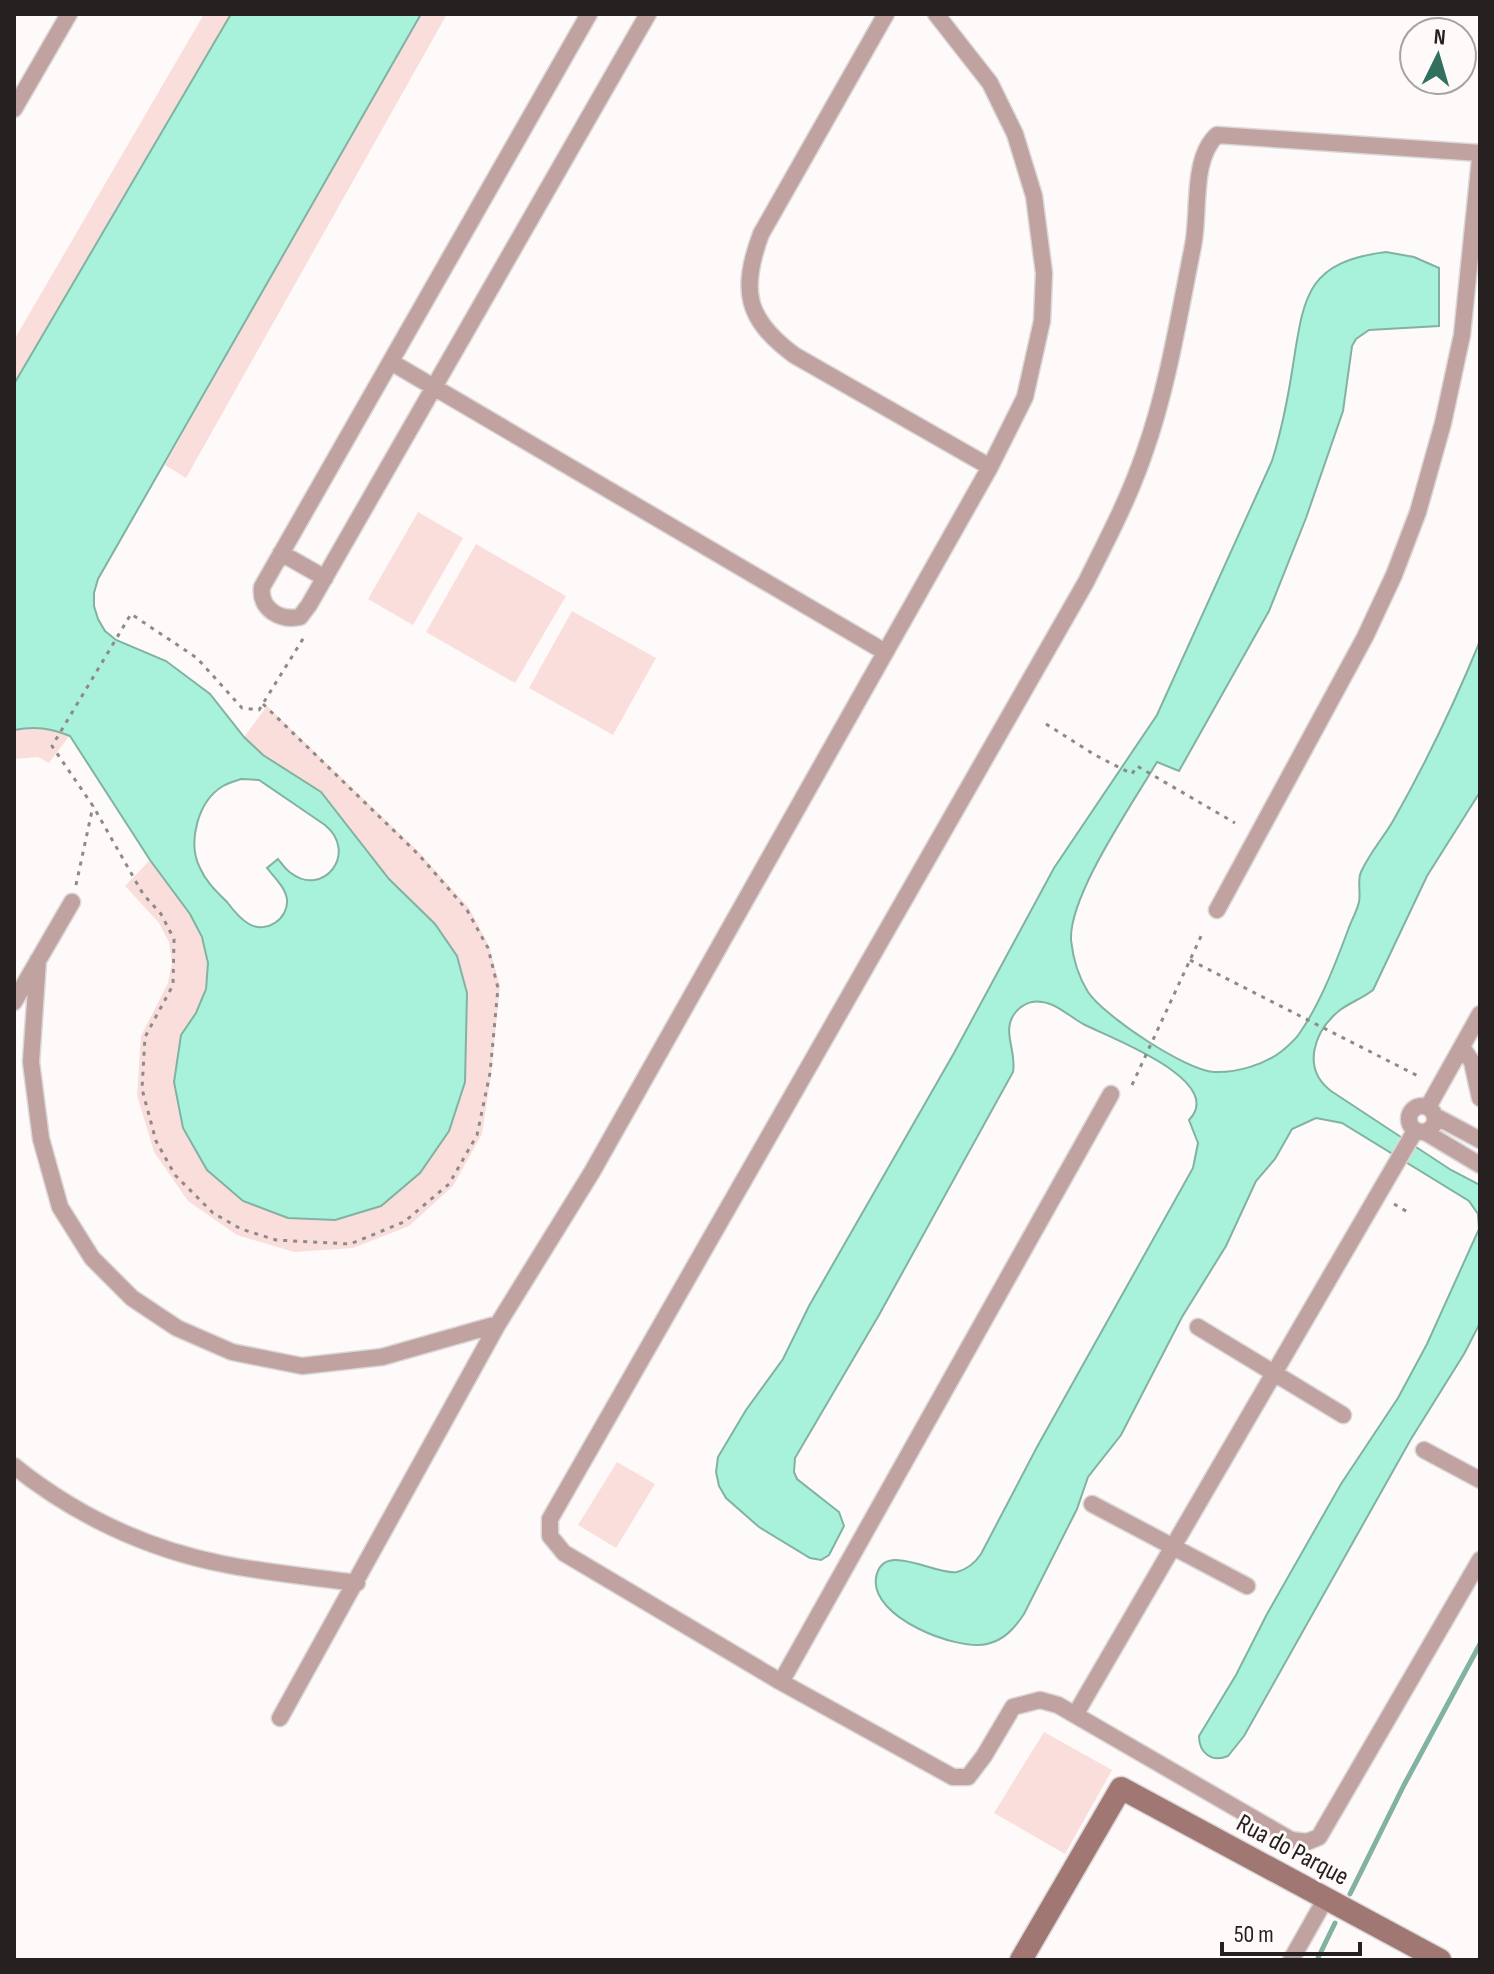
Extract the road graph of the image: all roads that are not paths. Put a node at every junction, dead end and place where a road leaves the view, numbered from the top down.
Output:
1 (69, 14) edge
2 (589, 14) edge
3 (648, 14) edge
4 (886, 14) edge
5 (936, 14) edge
6 (19, 88) edge
7 (14, 109) edge
8 (1480, 153) edge
9 (1480, 159) edge
10 (391, 362) junction
11 (434, 388) junction
12 (990, 467) junction
13 (281, 553) junction
14 (325, 578) junction
15 (885, 652) junction
16 (72, 902) road end
17 (1217, 910) dead end
18 (38, 960) junction
19 (14, 1002) edge
20 (1480, 1014) edge
21 (1462, 1047) junction
22 (1111, 1094) dead end
23 (1480, 1098) edge
24 (1431, 1112) junction
25 (1417, 1133) junction
26 (1480, 1140) edge
27 (1480, 1165) edge
28 (498, 1324) junction
29 (1198, 1327) dead end
30 (1275, 1372) junction
31 (1343, 1415) dead end
32 (1424, 1450) dead end
33 (14, 1466) edge
34 (1480, 1480) edge
35 (1092, 1504) dead end
36 (1173, 1545) junction
37 (1480, 1560) edge
38 (357, 1583) junction
39 (1247, 1586) dead end
40 (781, 1682) junction
41 (1075, 1715) junction
42 (280, 1718) dead end
43 (1326, 1898) junction
44 (1021, 1960) edge
45 (1291, 1960) edge
46 (1440, 1960) edge

1 - 6 street
2 - 10 street
3 - 11 street
4 - 12 street
5 - 12 street
6 - 7 street
8 - 40 street
9 - 17 street
10 - 11 street
10 - 13 street
11 - 14 street
11 - 15 street
12 - 15 street
13 - 14 street
13 - 14 street
15 - 28 street
16 - 18 street
18 - 19 street
18 - 28 street
20 - 21 street
21 - 23 street
21 - 24 street
22 - 40 street
24 - 25 street
24 - 25 street
24 - 26 street
25 - 27 street
25 - 30 street
28 - 38 street
29 - 30 street
30 - 31 street
30 - 36 street
32 - 34 street
33 - 38 street
35 - 36 street
36 - 39 street
36 - 41 street
37 - 41 street
38 - 42 street
40 - 41 street
43 - 44 street, Rua do Parque
43 - 45 street
43 - 46 street, Rua do Parque

